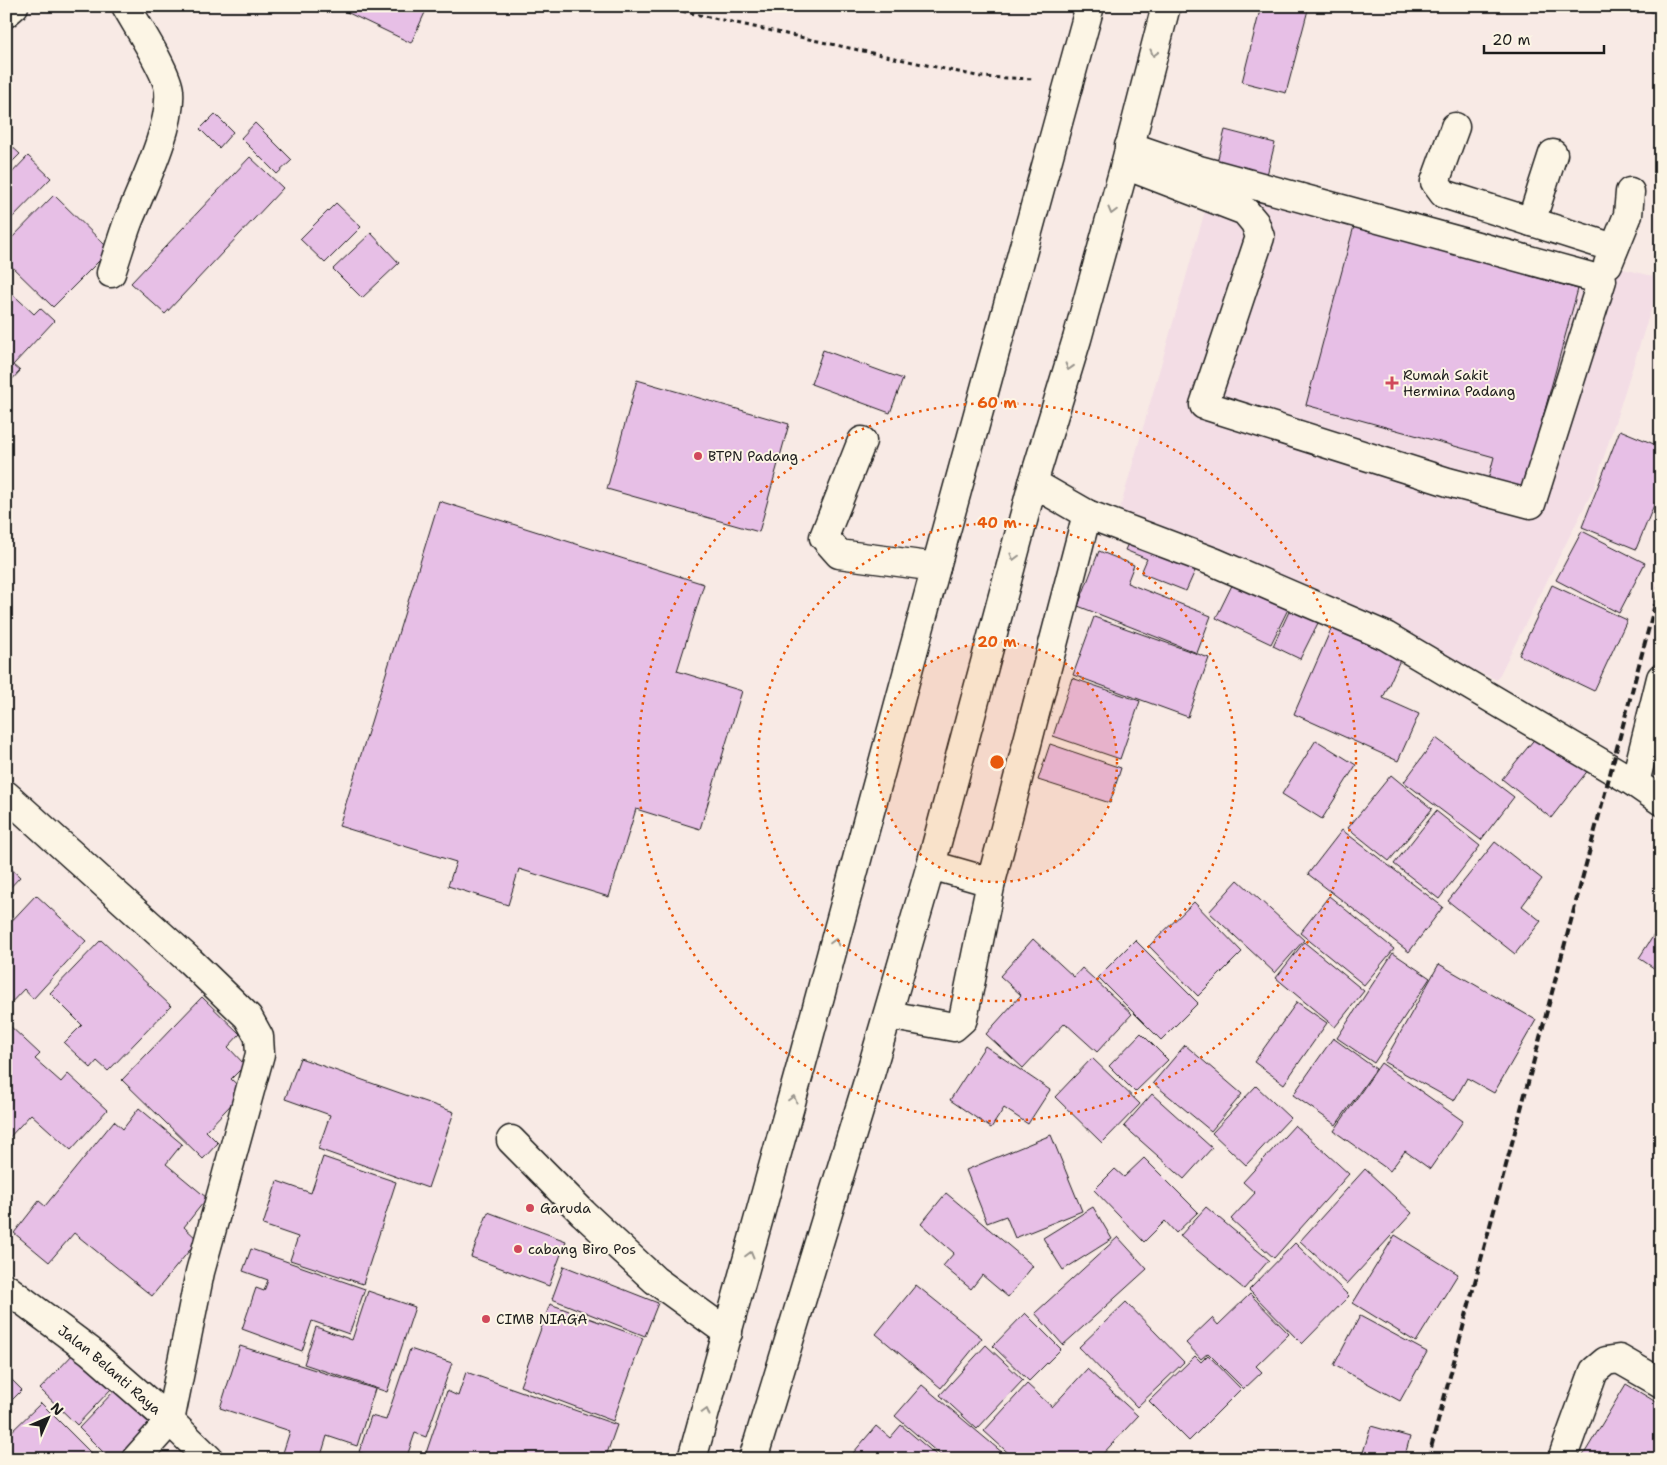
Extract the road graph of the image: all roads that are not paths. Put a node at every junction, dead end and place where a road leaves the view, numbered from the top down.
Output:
1 (14, 6) edge
2 (126, 6) edge
3 (1090, 6) edge
4 (1166, 6) edge
5 (6, 13) edge
6 (1455, 127) dead end
7 (1553, 154) dead end
8 (1127, 156) junction
9 (1630, 192) dead end
10 (1531, 222) junction
11 (1614, 248) junction
12 (112, 272) dead end
13 (1602, 280) junction
14 (862, 441) dead end
15 (1033, 483) junction
16 (1086, 514) junction
17 (936, 567) junction
18 (1661, 678) edge
19 (1635, 783) junction
20 (6, 795) edge
21 (1661, 801) edge
22 (931, 865) junction
23 (991, 882) junction
24 (888, 1015) junction
25 (511, 1140) dead end
26 (6, 1288) edge
27 (728, 1333) junction
28 (1661, 1383) edge
29 (170, 1421) junction
30 (136, 1459) edge
31 (209, 1459) edge
32 (692, 1459) edge
33 (753, 1459) edge
34 (1562, 1459) edge

1 - 5 street
2 - 12 street
3 - 17 street
4 -> 8 street
6 - 10 street
7 - 10 street
8 - 13 street
8 - 13 street
8 -> 15 street
9 - 11 street
10 - 11 street
11 - 13 street
14 - 17 street
15 - 16 street
15 -> 22 street
16 - 19 street
16 - 23 street
27 -> 17 street
18 - 19 street
19 - 21 street
20 - 29 street
22 - 23 street
22 - 24 street
23 - 24 street
24 - 33 street
25 - 27 street
26 - 29 street, Jalan Belanti Raya
32 -> 27 street
28 - 34 street
29 - 30 street
29 - 31 street, Jalan Belanti Raya

